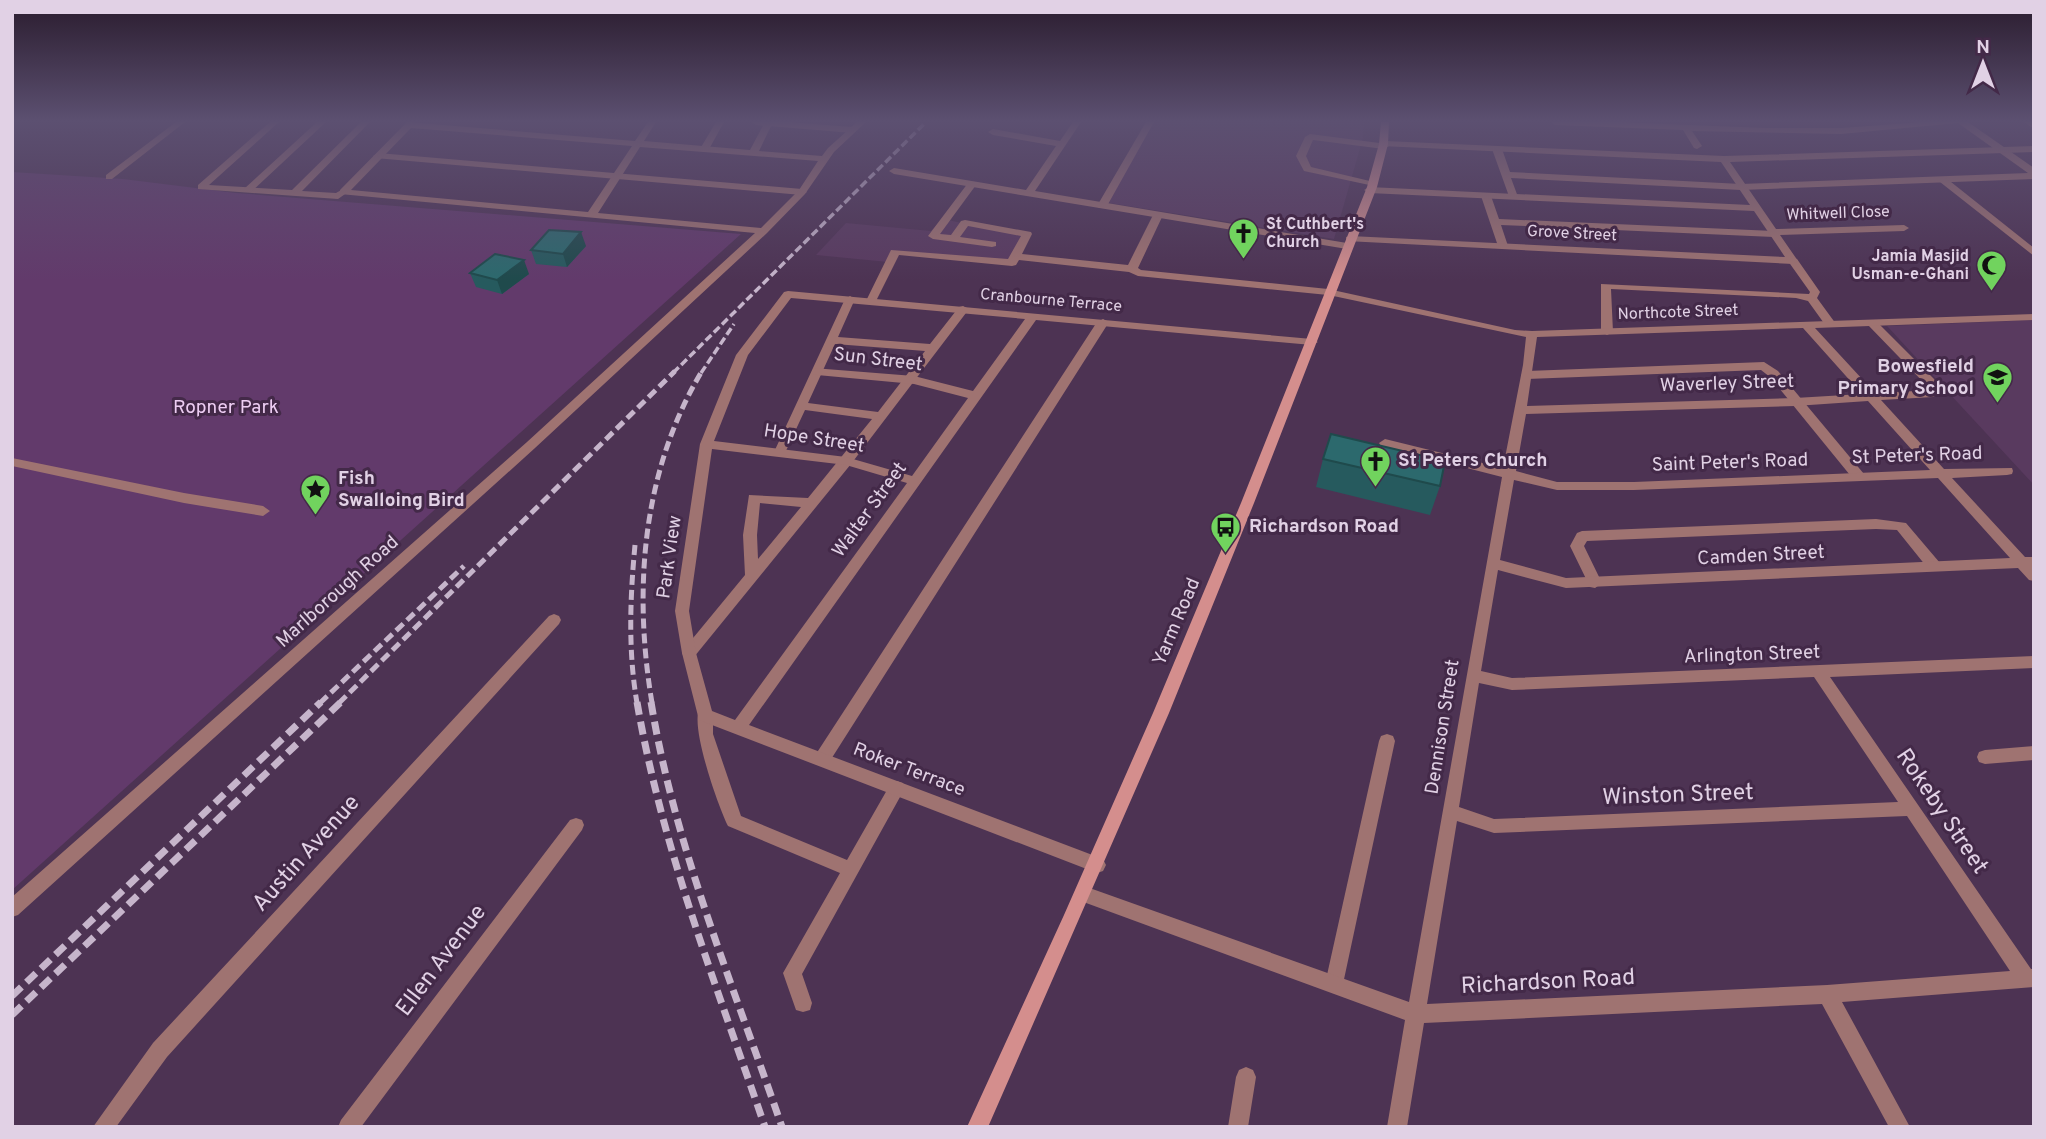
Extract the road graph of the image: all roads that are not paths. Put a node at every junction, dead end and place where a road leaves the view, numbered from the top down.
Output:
1 (111, 175) edge
2 (214, 175) edge
3 (264, 175) edge
4 (312, 175) edge
5 (359, 175) edge
6 (607, 175) edge
7 (813, 175) edge
8 (917, 175) edge
9 (1041, 175) edge
10 (1120, 175) edge
11 (1329, 175) edge
12 (1374, 175) edge
13 (1506, 175) edge
14 (1509, 175) edge
15 (1734, 175) edge
16 (2017, 175) edge
17 (617, 176) junction
18 (109, 177) dead end
19 (1943, 180) junction
20 (971, 185) junction
21 (1370, 187) junction
22 (1741, 187) junction
23 (248, 190) junction
24 (343, 192) junction
25 (802, 192) junction
26 (1029, 193) junction
27 (293, 194) junction
28 (1486, 196) junction
29 (1513, 197) junction
30 (1102, 206) junction
31 (1756, 208) junction
32 (592, 214) junction
33 (1158, 215) junction
34 (1495, 222) junction
35 (1904, 228) dead end
36 (763, 231) junction
37 (1774, 233) junction
38 (954, 239) junction
39 (1348, 243) junction
40 (992, 244) dead end
41 (1503, 247) junction
42 (2034, 253) edge
43 (1015, 256) junction
44 (1793, 261) junction
45 (1132, 269) junction
46 (1328, 292) junction
47 (788, 293) joint
48 (1812, 298) junction
49 (850, 299) junction
50 (872, 301) junction
51 (963, 309) junction
52 (1033, 316) junction
53 (2034, 317) edge
54 (1103, 322) junction
55 (1872, 323) junction
56 (1830, 324) junction
57 (1806, 325) junction
58 (1608, 332) junction
59 (1532, 334) junction
60 (831, 340) junction
61 (1312, 342) junction
62 (933, 348) junction
63 (817, 371) junction
64 (1527, 375) junction
65 (909, 379) junction
66 (976, 396) junction
67 (1873, 397) junction
68 (1794, 402) junction
69 (801, 406) junction
70 (1521, 410) junction
71 (881, 416) junction
72 (1385, 443) dead end
73 (706, 444) junction
74 (780, 452) junction
75 (846, 461) junction
76 (12, 462) edge
77 (2007, 471) dead end
78 (1940, 473) junction
79 (1508, 475) junction
80 (1859, 477) junction
81 (1828, 479) joint
82 (915, 481) junction
83 (812, 503) junction
84 (263, 511) dead end
85 (2027, 562) edge
86 (1492, 563) junction
87 (1935, 567) junction
88 (752, 576) junction
89 (2034, 576) edge
90 (1595, 583) junction
91 (554, 620) dead end
92 (689, 653) junction
93 (2034, 662) edge
94 (1818, 671) junction
95 (1473, 674) junction
96 (705, 715) junction
97 (739, 727) junction
98 (1387, 741) dead end
99 (2034, 752) edge
100 (1985, 757) dead end
101 (822, 759) junction
102 (897, 788) junction
103 (1911, 809) junction
104 (1450, 811) junction
105 (576, 825) dead end
106 (1097, 865) junction
107 (851, 870) junction
108 (1084, 894) junction
109 (12, 909) edge
110 (2030, 978) edge
111 (1334, 984) junction
112 (1827, 994) junction
113 (803, 1003) dead end
114 (1416, 1014) junction
115 (1246, 1077) dead end
116 (103, 1127) edge
117 (348, 1127) edge
118 (977, 1127) edge
119 (1238, 1127) edge
120 (1396, 1127) edge
121 (1900, 1127) edge

1 - 18 street
2 - 23 street
3 - 23 street
4 - 27 street
5 - 24 street
6 - 17 street
7 - 25 street, Marlborough Road
8 - 20 street, Grove Street
9 - 26 street
10 - 30 street
11 - 21 street
12 - 21 street, Yarm Road
13 - 29 street
14 - 22 street
15 - 22 street
16 - 19 street
17 - 25 street
17 - 32 street
19 - 22 street
19 - 42 street
20 - 26 street, Grove Street
20 - 38 street
21 - 28 street
21 - 39 street, Yarm Road
22 - 31 street
23 - 27 street
24 - 27 street
24 - 32 street
25 - 36 street, Marlborough Road
26 - 30 street, Grove Street
28 - 29 street
28 - 34 street
29 - 31 street
30 - 33 street, Grove Street
31 - 37 street
32 - 36 street
33 - 39 street, Grove Street
33 - 45 street
34 - 37 street, Whitwell Close
34 - 41 street
35 - 37 street, Whitwell Close
36 - 109 street, Marlborough Road
37 - 44 street
38 - 40 street
38 - 43 street
39 - 41 street, Grove Street
39 - 46 street, Yarm Road
41 - 44 street, Grove Street
43 - 45 street, Northcote Street
43 - 50 street, Northcote Street
44 - 48 street
45 - 46 street, Northcote Street
46 - 59 street, Northcote Street
46 - 61 street, Yarm Road
47 - 49 street, Cranbourne Terrace
47 - 73 street, Park View
48 - 56 street
48 - 58 street
49 - 50 street, Cranbourne Terrace
49 - 60 street
50 - 51 street, Cranbourne Terrace
51 - 52 street, Cranbourne Terrace
51 - 62 street
52 - 54 street, Cranbourne Terrace
52 - 66 street, Walter Street
53 - 55 street, Northcote Street
54 - 61 street, Cranbourne Terrace
54 - 101 street
55 - 56 street, Northcote Street
55 - 67 street, Waverley Street
56 - 57 street, Northcote Street
57 - 58 street, Northcote Street
57 - 67 street
58 - 59 street, Northcote Street
59 - 64 street, Dennison Street
60 - 62 street
60 - 63 street
61 - 106 street, Yarm Road
62 - 65 street
63 - 65 street, Sun Street
63 - 69 street
64 - 68 street
64 - 70 street, Dennison Street
65 - 66 street, Sun Street
65 - 71 street
66 - 82 street, Walter Street
67 - 68 street, Waverley Street
67 - 78 street
68 - 70 street, Waverley Street
68 - 80 street
69 - 71 street
69 - 74 street
70 - 79 street, Dennison Street
71 - 75 street
72 - 79 street
73 - 74 street, Hope Street
73 - 92 street, Park View
74 - 75 street, Hope Street
75 - 82 street, Hope Street
75 - 83 street
76 - 84 street
77 - 78 street, St Peter's Road
78 - 80 street, St Peter's Road
78 - 85 street
79 - 81 street, Saint Peter's Road
79 - 86 street, Dennison Street
80 - 81 street, St Peter's Road
82 - 97 street, Walter Street
83 - 88 street
83 - 88 street
85 - 87 street, Camden Street
85 - 89 street
86 - 90 street, Camden Street
86 - 95 street, Dennison Street
87 - 90 street, Camden Street
87 - 90 street
88 - 92 street
91 - 116 street, Austin Avenue
92 - 96 street, Park View
93 - 94 street, Arlington Street
94 - 95 street, Arlington Street
94 - 103 street, Rokeby Street
95 - 104 street, Dennison Street
96 - 97 street, Roker Terrace
96 - 107 street, Park View
97 - 101 street, Roker Terrace
98 - 111 street
99 - 100 street
101 - 102 street, Roker Terrace
102 - 106 street, Roker Terrace
102 - 107 street
103 - 104 street, Winston Street
103 - 110 street, Rokeby Street
104 - 114 street, Dennison Street
105 - 117 street, Ellen Avenue
106 - 108 street, Yarm Road
107 - 113 street
108 - 111 street, Richardson Road
108 - 118 street, Yarm Road
110 - 112 street, Richardson Road
111 - 114 street, Richardson Road
112 - 114 street, Richardson Road
112 - 121 street
114 - 120 street, Dennison Street
115 - 119 street

